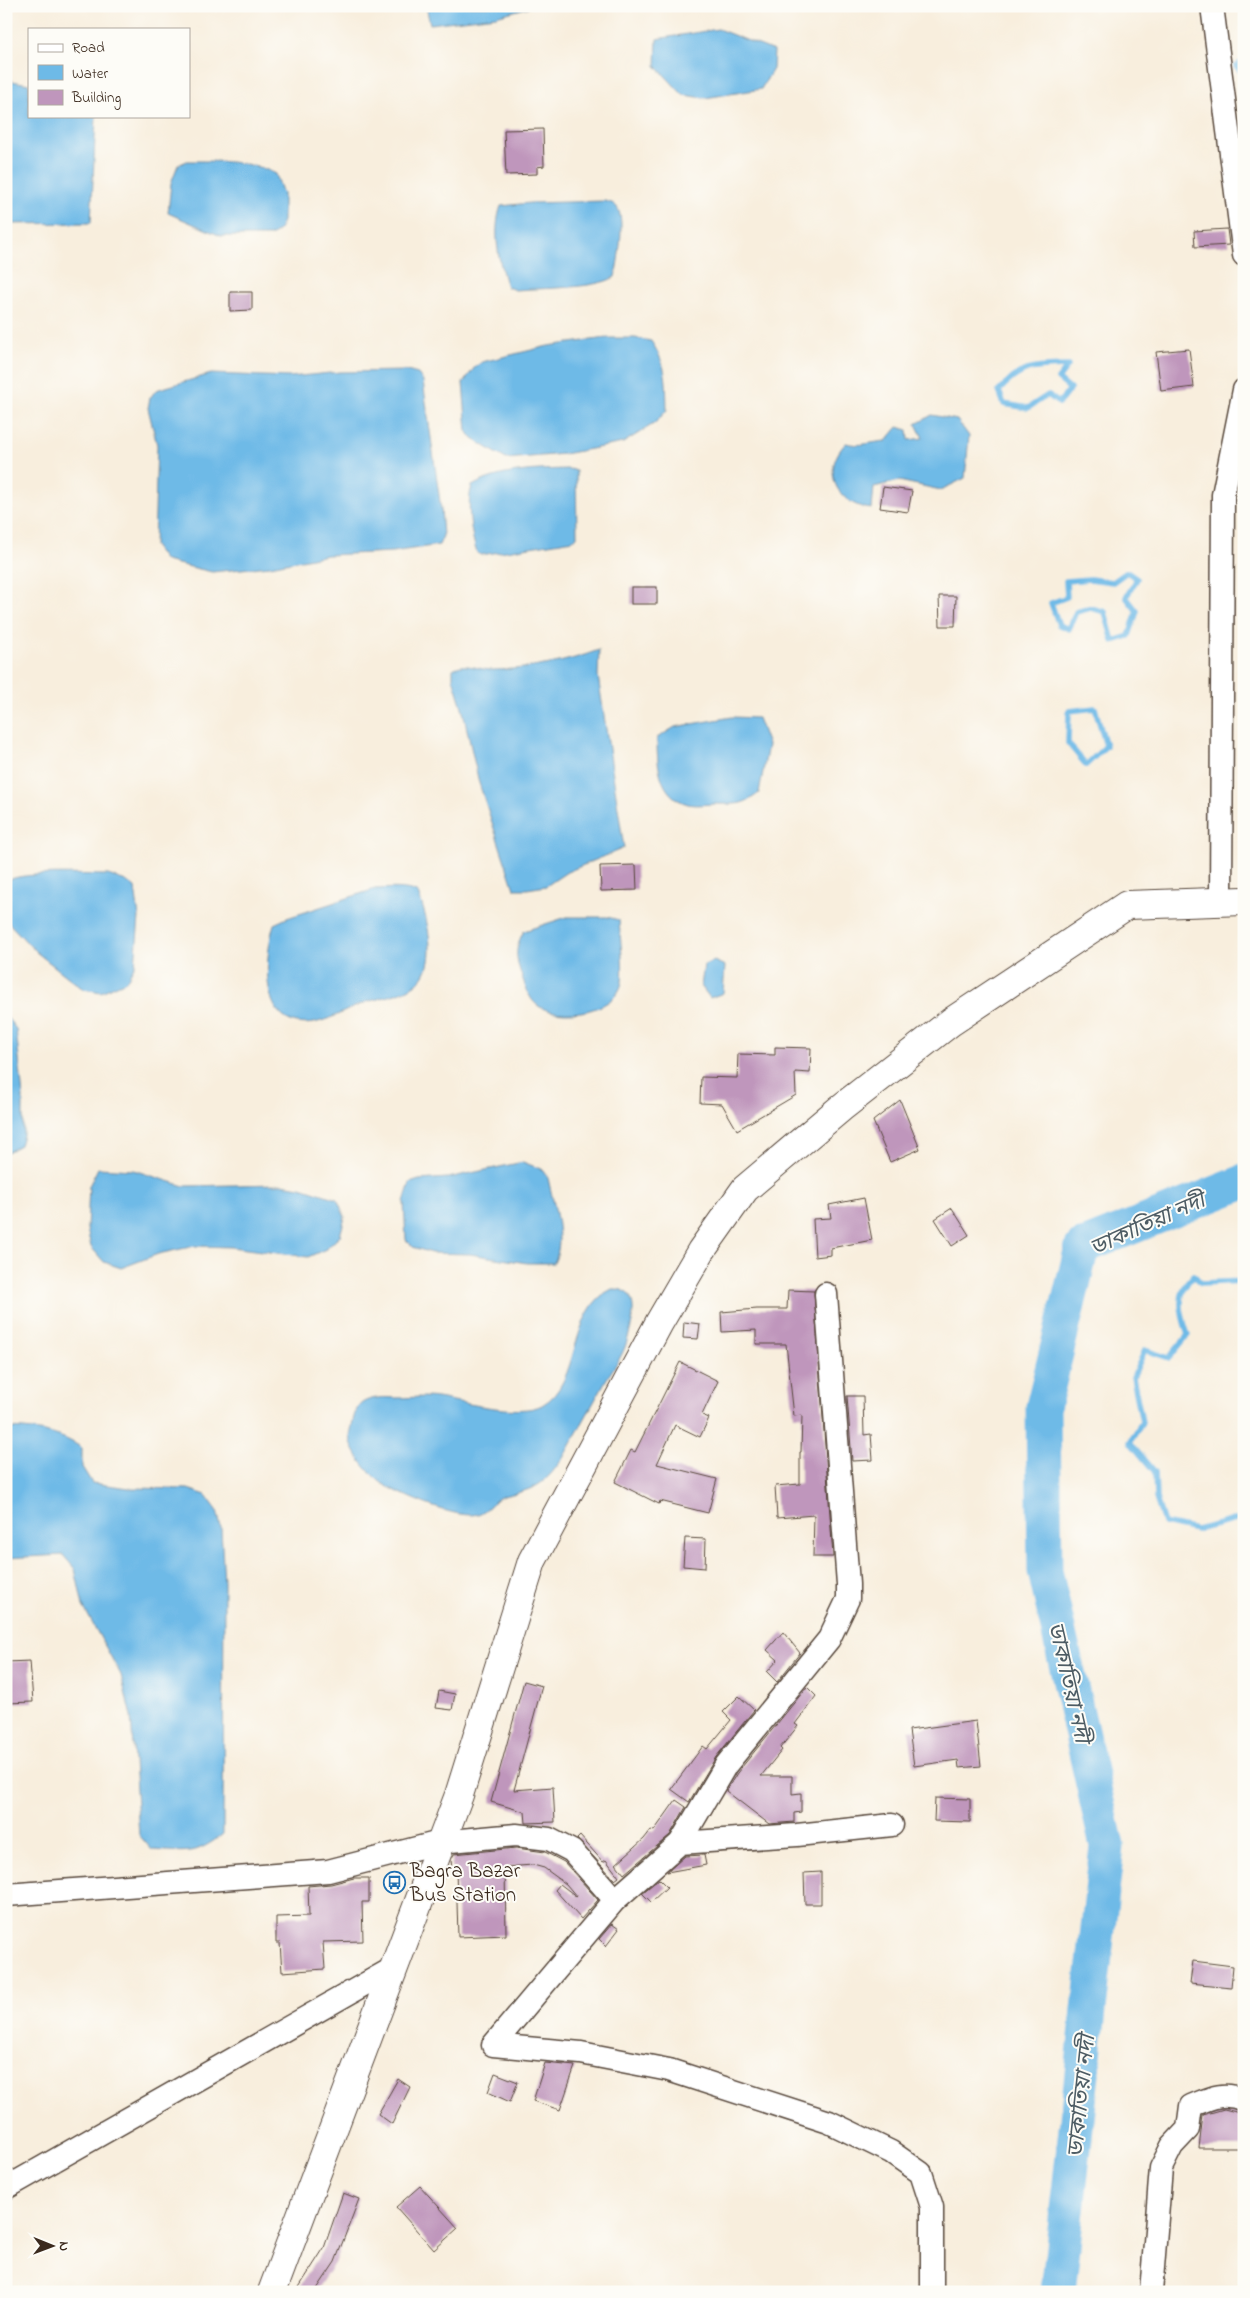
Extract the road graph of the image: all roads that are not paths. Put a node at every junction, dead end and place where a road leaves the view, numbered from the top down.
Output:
1 (1212, 6) edge
2 (1244, 254) edge
3 (1244, 390) edge
4 (1232, 902) edge
5 (826, 1294) dead end
6 (892, 1825) dead end
7 (440, 1842) junction
8 (680, 1844) junction
9 (6, 1895) edge
10 (615, 1900) junction
11 (395, 1967) junction
12 (1244, 2100) edge
13 (6, 2188) edge
14 (272, 2292) edge
15 (932, 2292) edge
16 (1151, 2292) edge

1 - 2 street
3 - 4 street
4 - 7 main road
5 - 8 street
6 - 8 street
7 - 9 street
7 - 10 street
7 - 11 main road
8 - 10 street
10 - 15 street
11 - 13 street
11 - 14 main road
12 - 16 street

